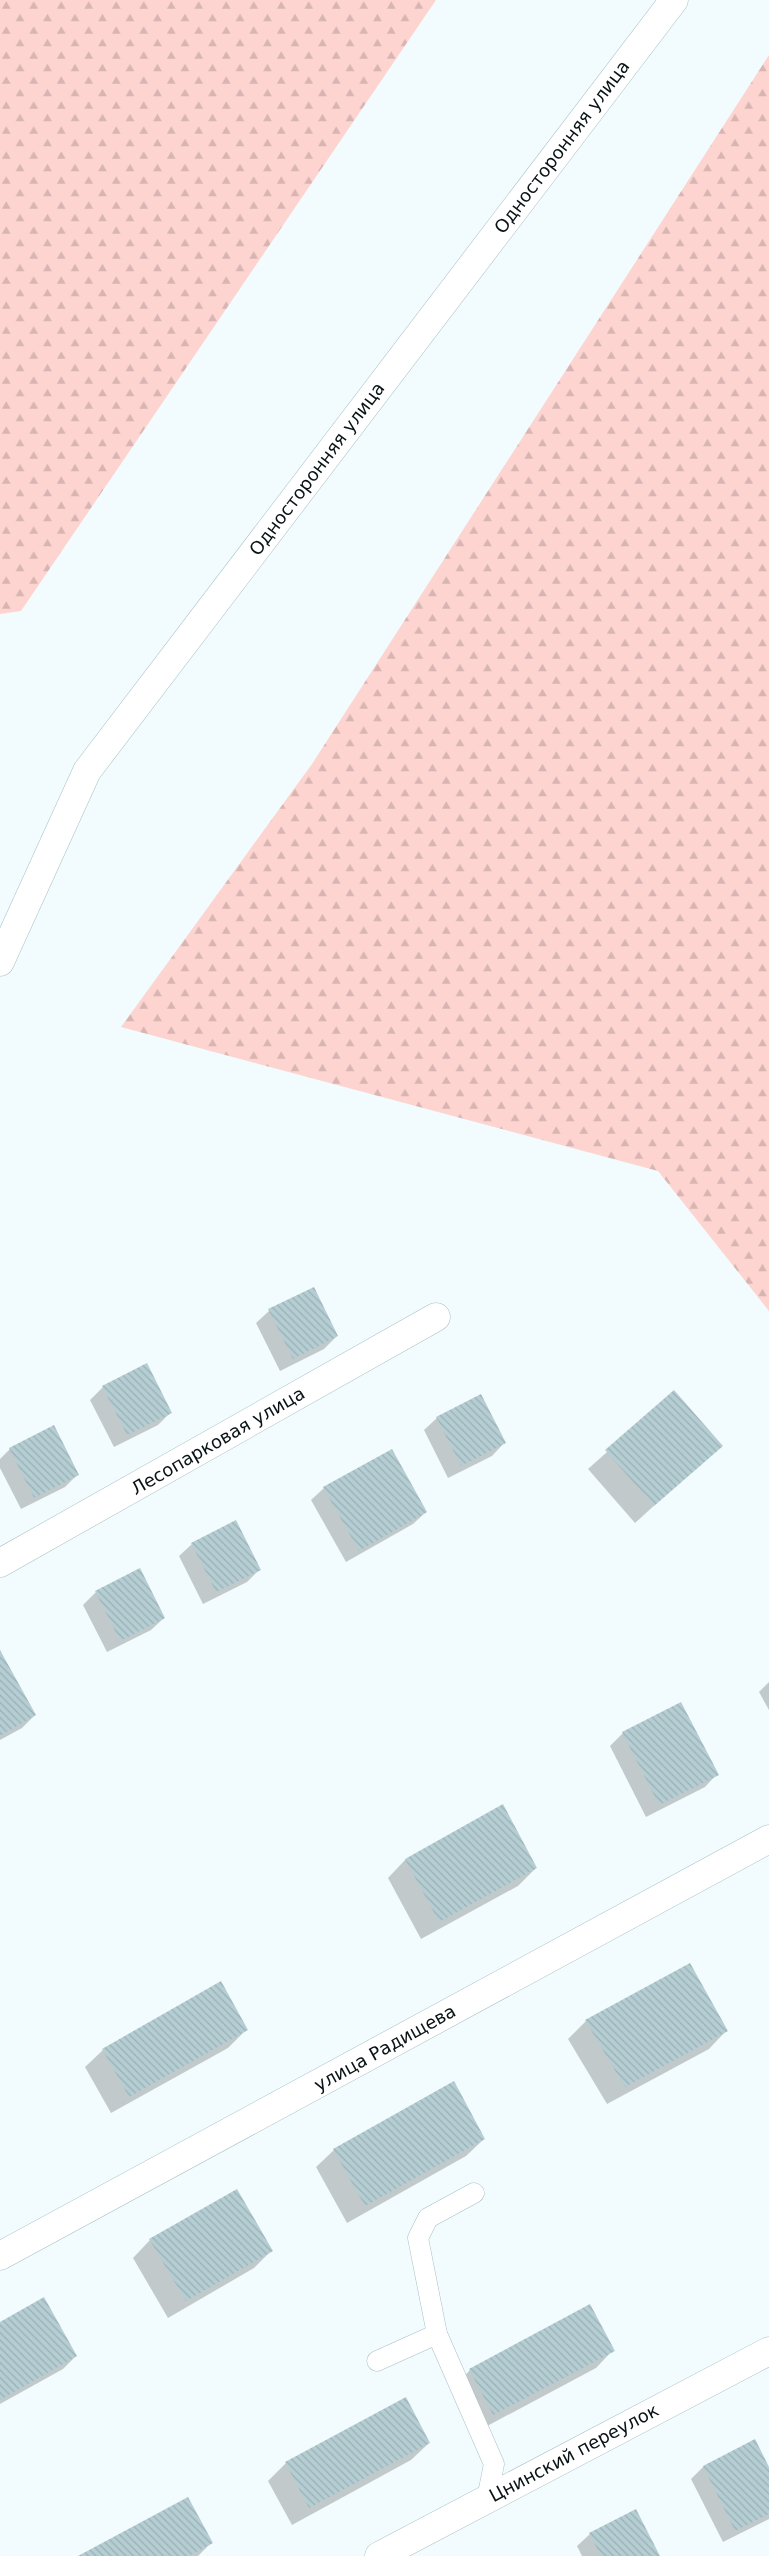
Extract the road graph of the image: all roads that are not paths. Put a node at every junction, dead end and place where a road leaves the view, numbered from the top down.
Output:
1 (674, 0) edge
2 (0, 962) edge
3 (436, 1317) dead end
4 (0, 1563) edge
5 (769, 1839) edge
6 (474, 2193) dead end
7 (0, 2256) edge
8 (437, 2334) junction
9 (769, 2350) edge
10 (377, 2360) dead end
11 (487, 2499) junction
12 (379, 2556) edge

1 - 2 street, Односторонняя улица
3 - 4 street, Лесопарковая улица
5 - 7 street, улица Радищева
6 - 8 lane
8 - 10 lane
8 - 11 lane
9 - 11 street, Цнинский переулок
11 - 12 street, Цнинский переулок

